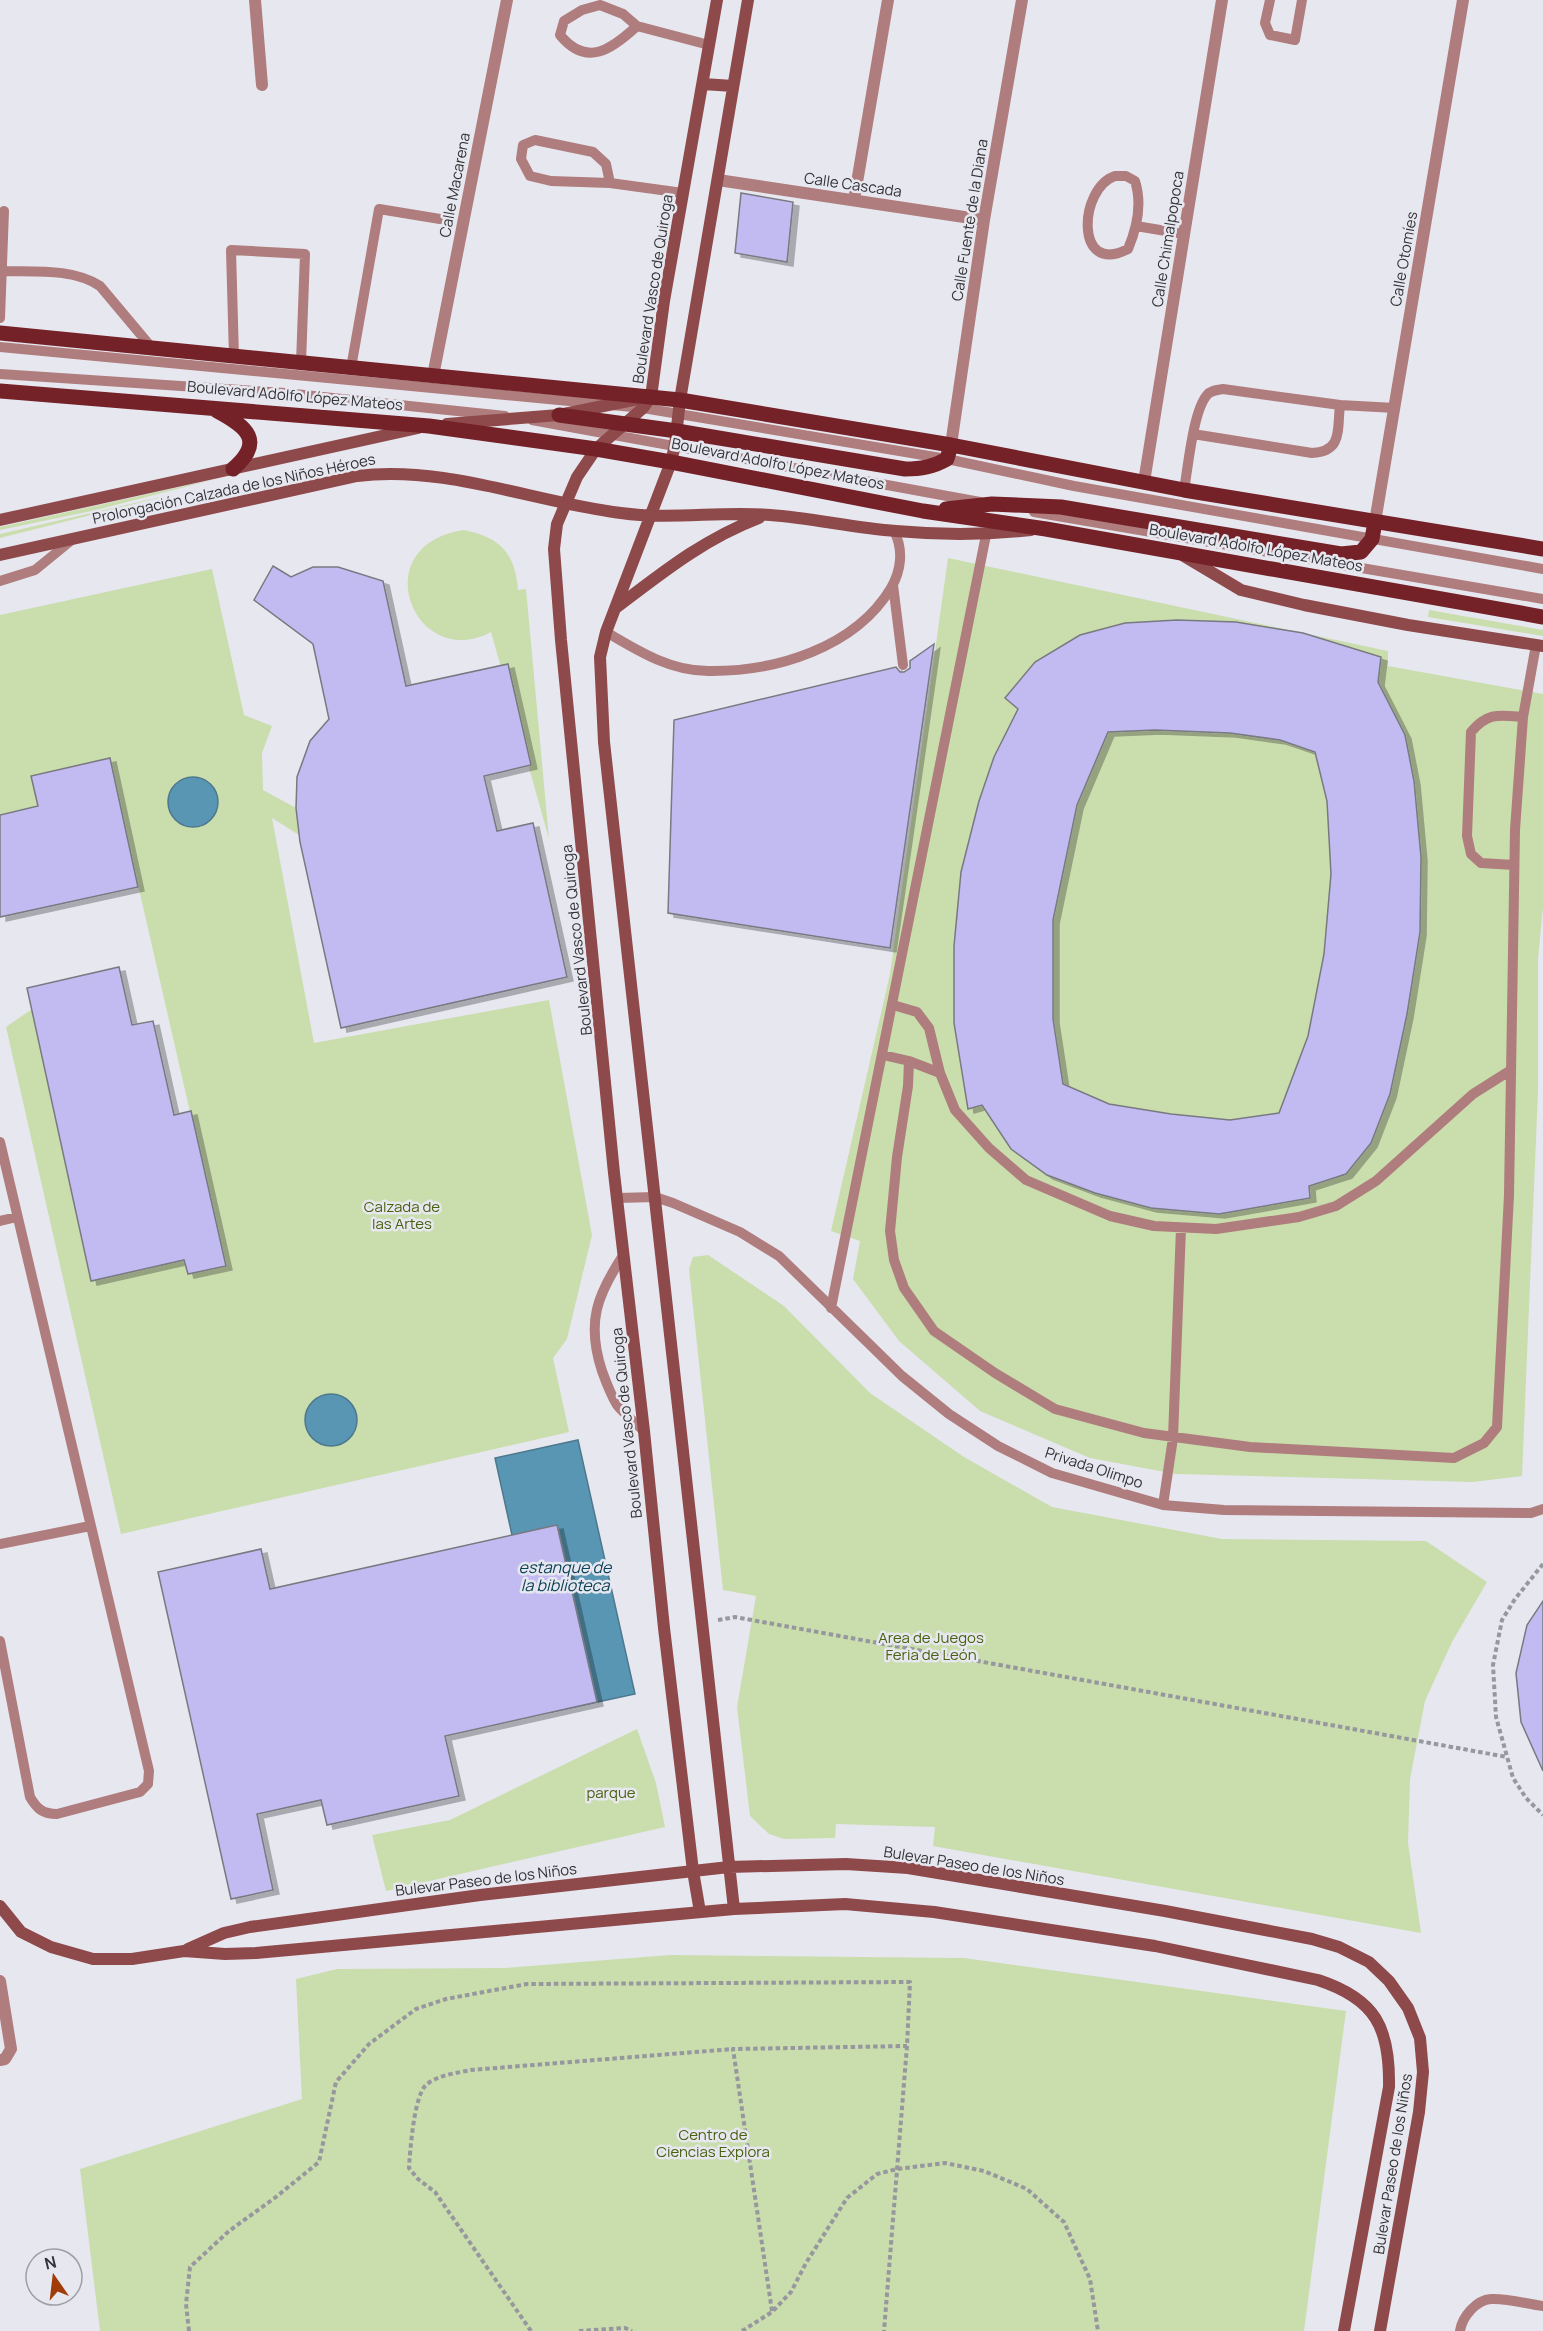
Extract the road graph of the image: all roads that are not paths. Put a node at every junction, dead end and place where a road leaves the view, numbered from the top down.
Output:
1 (255, 0) edge
2 (507, 0) edge
3 (717, 0) edge
4 (748, 0) edge
5 (888, 0) edge
6 (1022, 0) edge
7 (1222, 0) edge
8 (1270, 0) edge
9 (1302, 0) edge
10 (1463, 0) edge
11 (637, 26) junction
12 (709, 45) junction
13 (703, 84) junction
14 (262, 85) dead end
15 (733, 86) junction
16 (718, 180) junction
17 (610, 183) junction
18 (684, 193) junction
19 (854, 200) junction
20 (4, 211) dead end
21 (440, 219) dead end
22 (984, 220) junction
23 (1136, 226) junction
24 (1184, 234) junction
25 (2, 271) junction
26 (0, 318) edge
27 (0, 333) edge
28 (0, 347) edge
29 (152, 348) junction
30 (234, 357) junction
31 (301, 363) junction
32 (351, 368) junction
33 (0, 374) edge
34 (433, 376) junction
35 (0, 391) edge
36 (647, 403) junction
37 (608, 405) junction
38 (1340, 405) junction
39 (209, 407) junction
40 (680, 407) junction
41 (1395, 408) junction
42 (559, 415) junction
43 (524, 418) junction
44 (429, 426) junction
45 (619, 429) junction
46 (1193, 434) junction
47 (676, 438) junction
48 (596, 449) junction
49 (949, 452) junction
50 (671, 462) junction
51 (233, 469) junction
52 (1144, 482) junction
53 (1184, 490) junction
54 (564, 502) junction
55 (992, 504) junction
56 (923, 511) junction
57 (768, 514) junction
58 (652, 517) junction
59 (0, 520) edge
60 (1375, 522) junction
61 (1046, 529) junction
62 (894, 531) junction
63 (986, 535) junction
64 (73, 539) junction
65 (1372, 539) junction
66 (1543, 549) edge
67 (1178, 553) junction
68 (0, 555) edge
69 (1543, 569) edge
70 (0, 581) edge
71 (893, 585) junction
72 (1543, 599) edge
73 (616, 608) junction
74 (1543, 617) edge
75 (606, 632) junction
76 (1540, 645) edge
77 (903, 665) dead end
78 (1523, 717) junction
79 (1514, 865) junction
80 (893, 1005) junction
81 (883, 1055) junction
82 (909, 1061) junction
83 (1511, 1070) junction
84 (940, 1073) junction
85 (0, 1142) edge
86 (655, 1197) junction
87 (617, 1198) junction
88 (17, 1217) junction
89 (0, 1221) edge
90 (1181, 1228) junction
91 (624, 1254) junction
92 (831, 1308) junction
93 (644, 1431) junction
94 (1173, 1438) junction
95 (1163, 1505) junction
96 (1543, 1509) edge
97 (90, 1526) junction
98 (0, 1544) edge
99 (0, 1641) edge
100 (729, 1867) junction
101 (693, 1870) junction
102 (0, 1906) edge
103 (734, 1909) junction
104 (700, 1912) junction
105 (184, 1951) junction
106 (0, 1981) edge
107 (0, 2060) edge
108 (1543, 2306) edge
109 (1344, 2331) edge
110 (1380, 2331) edge
111 (1460, 2331) edge

1 - 14 street
2 - 34 street, Calle Macarena
3 - 12 street, Boulevard Vasco de Quiroga
4 - 15 street
5 - 19 street
6 - 22 street, Calle Fuente de la Diana
7 - 24 street, Calle Chimalpopoca
8 - 9 lane
10 - 41 street, Calle Otomíes
11 - 11 lane
11 - 12 lane
12 - 13 street, Boulevard Vasco de Quiroga
13 - 15 street
13 - 18 street, Boulevard Vasco de Quiroga
15 - 16 street
16 - 19 street, Calle Cascada
16 - 40 street
17 - 17 lane
17 - 18 lane
18 - 36 street, Boulevard Vasco de Quiroga
19 - 22 street, Calle Cascada
20 - 25 lane
21 - 32 lane
22 - 49 street, Calle Fuente de la Diana
23 - 23 lane
23 - 24 lane
24 - 52 street, Calle Chimalpopoca
25 - 26 lane
25 - 29 lane
27 - 29 main road
28 - 37 lane
29 - 30 main road
30 - 31 main road
30 - 31 lane
31 - 32 main road
32 - 34 main road
33 - 43 lane
34 - 36 main road
35 - 39 main road, Boulevard Adolfo López Mateos
36 - 37 street, Prolongación Calzada de los Niños Héroes
36 - 40 main road
36 - 45 street, Boulevard Vasco de Quiroga
37 - 42 street, Prolongación Calzada de los Niños Héroes
38 - 41 lane
38 - 46 lane
38 - 46 lane
39 - 44 main road, Boulevard Adolfo López Mateos
39 - 51 main road
40 - 47 street
40 - 49 main road
41 - 60 street, Calle Otomíes
42 - 43 street, Prolongación Calzada de los Niños Héroes
42 - 45 main road
43 - 44 street, Prolongación Calzada de los Niños Héroes
43 - 45 lane
44 - 48 main road, Boulevard Adolfo López Mateos
44 - 51 street, Prolongación Calzada de los Niños Héroes
45 - 47 main road
45 - 48 street, Boulevard Vasco de Quiroga
46 - 53 lane
47 - 49 main road
47 - 50 street
47 - 55 lane
48 - 50 main road, Boulevard Adolfo López Mateos
48 - 54 street, Boulevard Vasco de Quiroga
49 - 52 main road
49 - 65 lane
50 - 56 main road, Boulevard Adolfo López Mateos
50 - 58 street
51 - 59 street, Prolongación Calzada de los Niños Héroes
52 - 53 main road
53 - 60 main road
54 - 58 street, Prolongación Calzada de los Niños Héroes
54 - 64 street, Prolongación Calzada de los Niños Héroes
54 - 87 street, Boulevard Vasco de Quiroga
55 - 56 main road
55 - 65 main road
55 - 72 lane
56 - 61 main road, Boulevard Adolfo López Mateos
57 - 58 street, Prolongación Calzada de los Niños Héroes
57 - 62 street, Prolongación Calzada de los Niños Héroes
57 - 73 street
58 - 73 street
60 - 65 main road
60 - 66 main road
61 - 63 street, Prolongación Calzada de los Niños Héroes
61 - 67 main road, Boulevard Adolfo López Mateos
62 - 63 street, Prolongación Calzada de los Niños Héroes
62 - 71 lane
63 - 80 lane
64 - 68 street, Prolongación Calzada de los Niños Héroes
64 - 70 lane
65 - 69 lane
67 - 74 main road, Boulevard Adolfo López Mateos
67 - 76 street
71 - 75 lane
71 - 77 lane
73 - 75 street
75 - 86 street
76 - 78 lane
78 - 79 lane
78 - 79 lane
79 - 83 lane
80 - 81 lane
80 - 84 lane
81 - 82 lane
81 - 92 lane
82 - 84 lane
82 - 94 lane
83 - 90 lane
83 - 94 lane
84 - 90 lane
85 - 88 lane
86 - 87 lane, Privada Olimpo
86 - 92 lane, Privada Olimpo
86 - 100 street
87 - 91 street, Boulevard Vasco de Quiroga
88 - 89 lane
88 - 97 lane
90 - 94 lane
91 - 93 street, Boulevard Vasco de Quiroga
91 - 93 lane
92 - 95 lane, Privada Olimpo
93 - 101 street, Boulevard Vasco de Quiroga
94 - 95 lane
95 - 96 lane, Privada Olimpo
97 - 98 lane
97 - 99 lane
100 - 101 street, Bulevar Paseo de los Niños
100 - 103 street
100 - 110 street, Bulevar Paseo de los Niños
101 - 104 street, Boulevard Vasco de Quiroga
101 - 105 street, Bulevar Paseo de los Niños
102 - 105 street, Bulevar Paseo de los Niños
103 - 104 street, Bulevar Paseo de los Niños
103 - 109 street, Bulevar Paseo de los Niños
104 - 105 street, Bulevar Paseo de los Niños
106 - 107 street
108 - 111 lane

